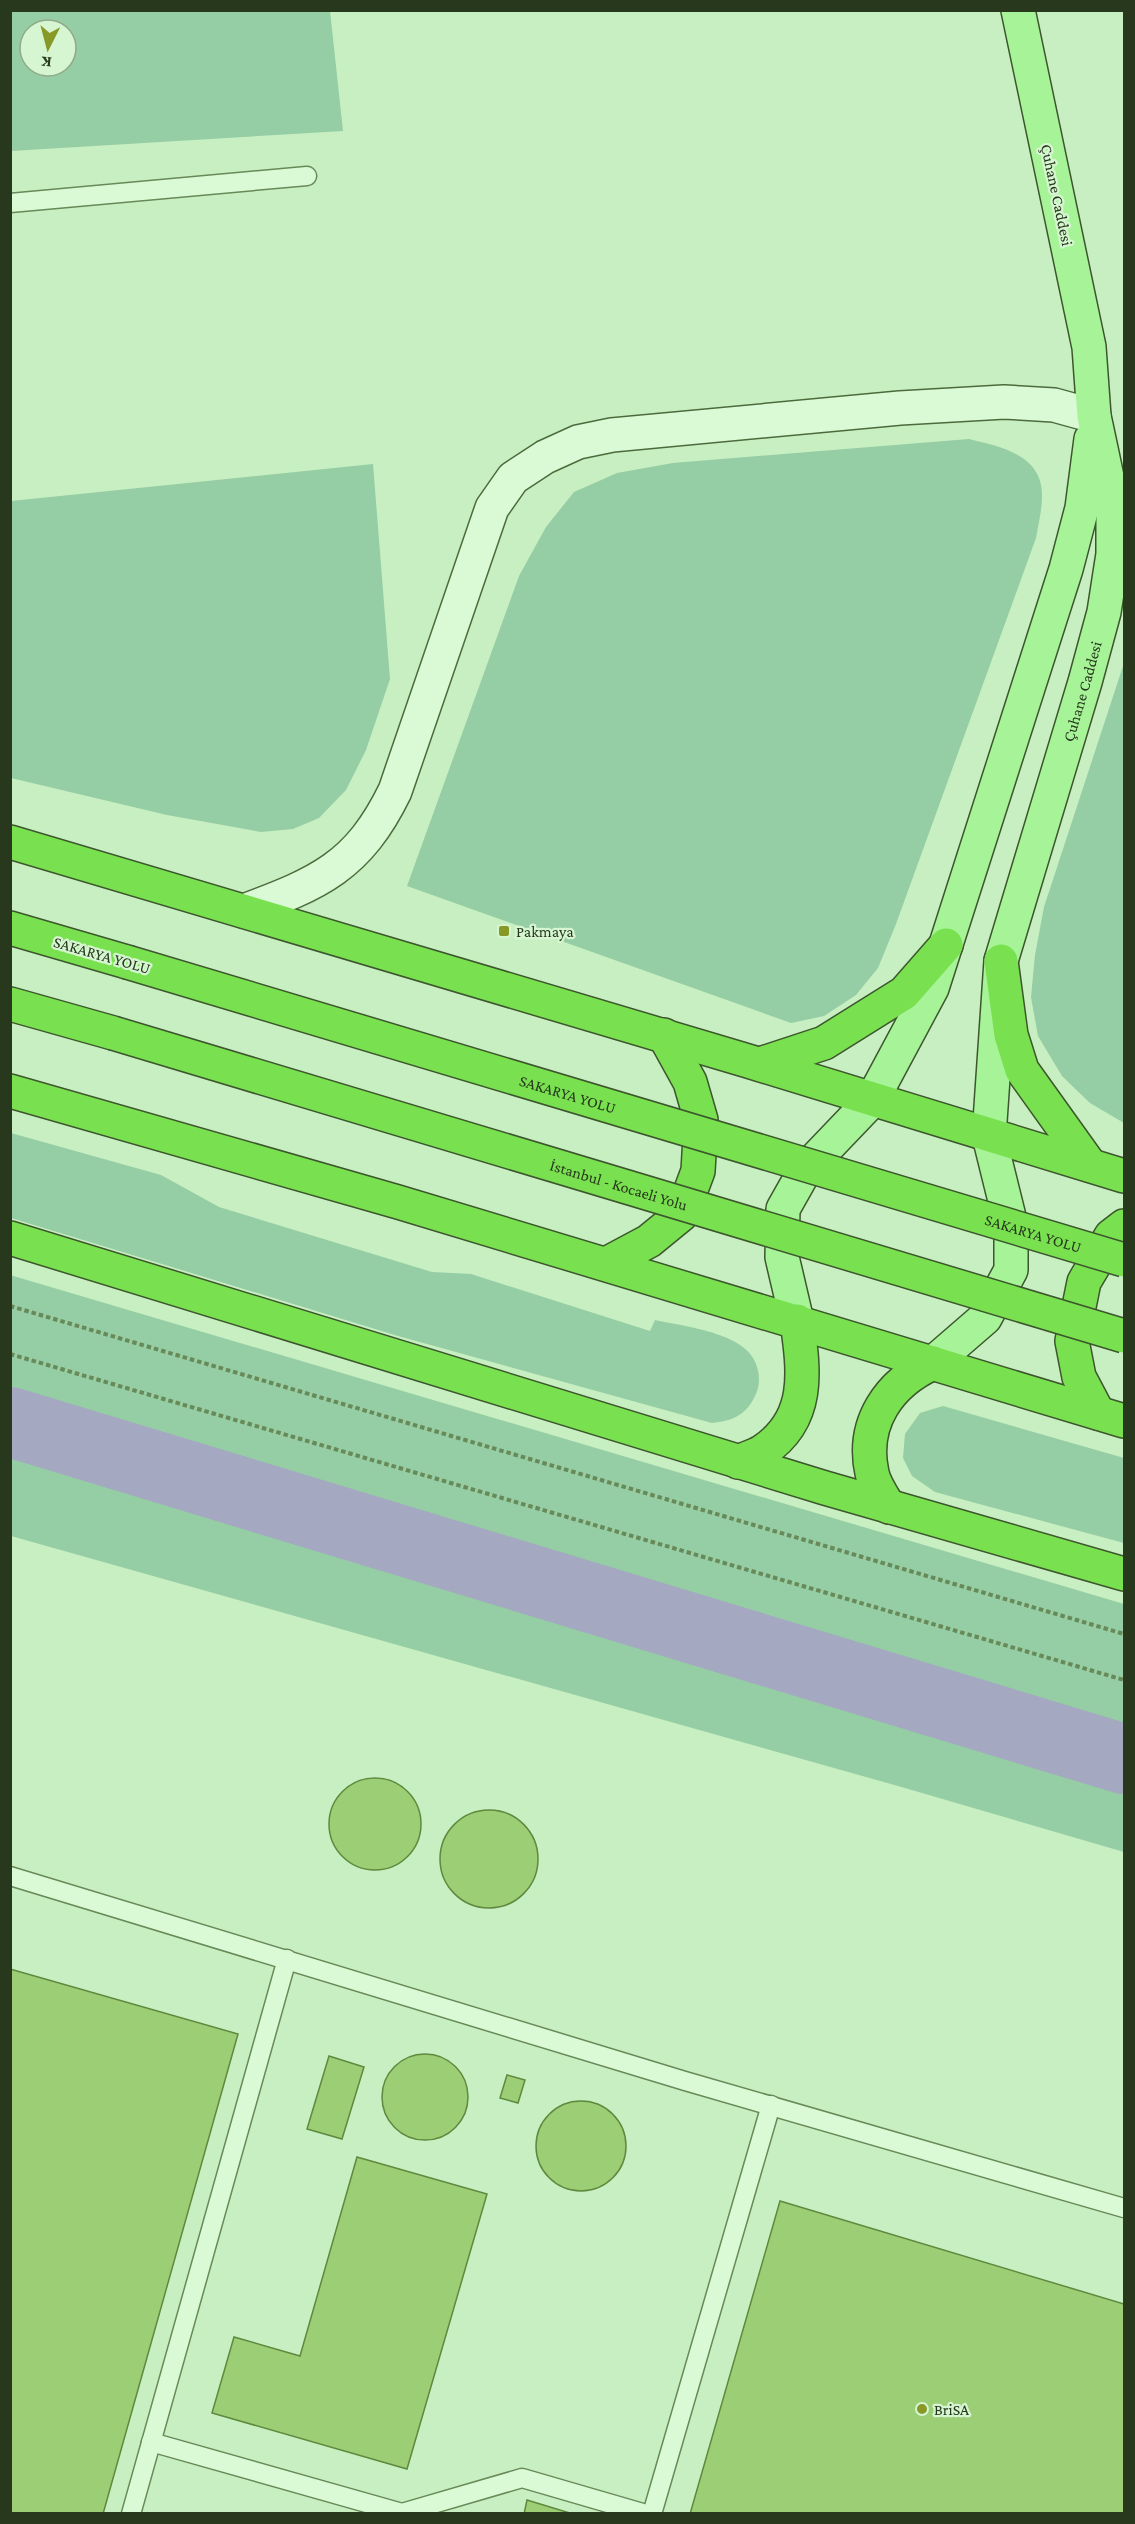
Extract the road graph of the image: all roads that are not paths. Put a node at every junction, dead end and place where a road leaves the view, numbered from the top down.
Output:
1 (1017, 10) edge
2 (307, 176) dead end
3 (10, 203) edge
4 (1094, 416) junction
5 (10, 842) edge
6 (244, 910) junction
7 (10, 928) edge
8 (946, 945) junction
9 (1001, 962) junction
10 (10, 1004) edge
11 (664, 1035) junction
12 (760, 1064) junction
13 (10, 1091) edge
14 (872, 1100) junction
15 (989, 1136) junction
16 (1090, 1166) junction
17 (1125, 1176) edge
18 (1125, 1226) edge
19 (10, 1238) edge
20 (1125, 1260) edge
21 (606, 1264) junction
22 (797, 1322) junction
23 (1125, 1335) edge
24 (933, 1363) junction
25 (1111, 1417) edge
26 (738, 1462) junction
27 (889, 1507) junction
28 (1125, 1574) edge
29 (10, 1875) edge
30 (287, 1959) junction
31 (771, 2105) junction
32 (1125, 2208) edge
33 (151, 2442) junction
34 (131, 2514) edge
35 (646, 2514) edge
36 (652, 2514) edge

1 - 4 main road, Çuhane Caddesi
2 - 3 lane
4 - 6 street
4 - 8 main road, Çuhane Caddesi
4 - 9 main road, Çuhane Caddesi
5 - 6 highway
6 - 11 highway
7 - 20 highway, SAKARYA YOLU, bridge
8 - 12 highway
8 - 14 main road, Çuhane Caddesi
9 - 15 main road, Çuhane Caddesi
9 - 16 highway
10 - 23 highway, İstanbul - Kocaeli Yolu, bridge
11 - 12 highway
11 - 21 highway
12 - 14 highway
13 - 21 highway
14 - 15 highway
14 - 22 main road, Çuhane Caddesi
15 - 16 highway
15 - 24 main road, Çuhane Caddesi
16 - 17 highway
18 - 25 highway
19 - 26 highway
21 - 22 highway
22 - 24 highway
22 - 26 highway
24 - 25 highway
24 - 27 highway
26 - 27 highway
27 - 28 highway
29 - 30 lane
30 - 31 lane
30 - 33 lane
31 - 32 lane
31 - 36 lane
33 - 34 lane
33 - 35 lane

